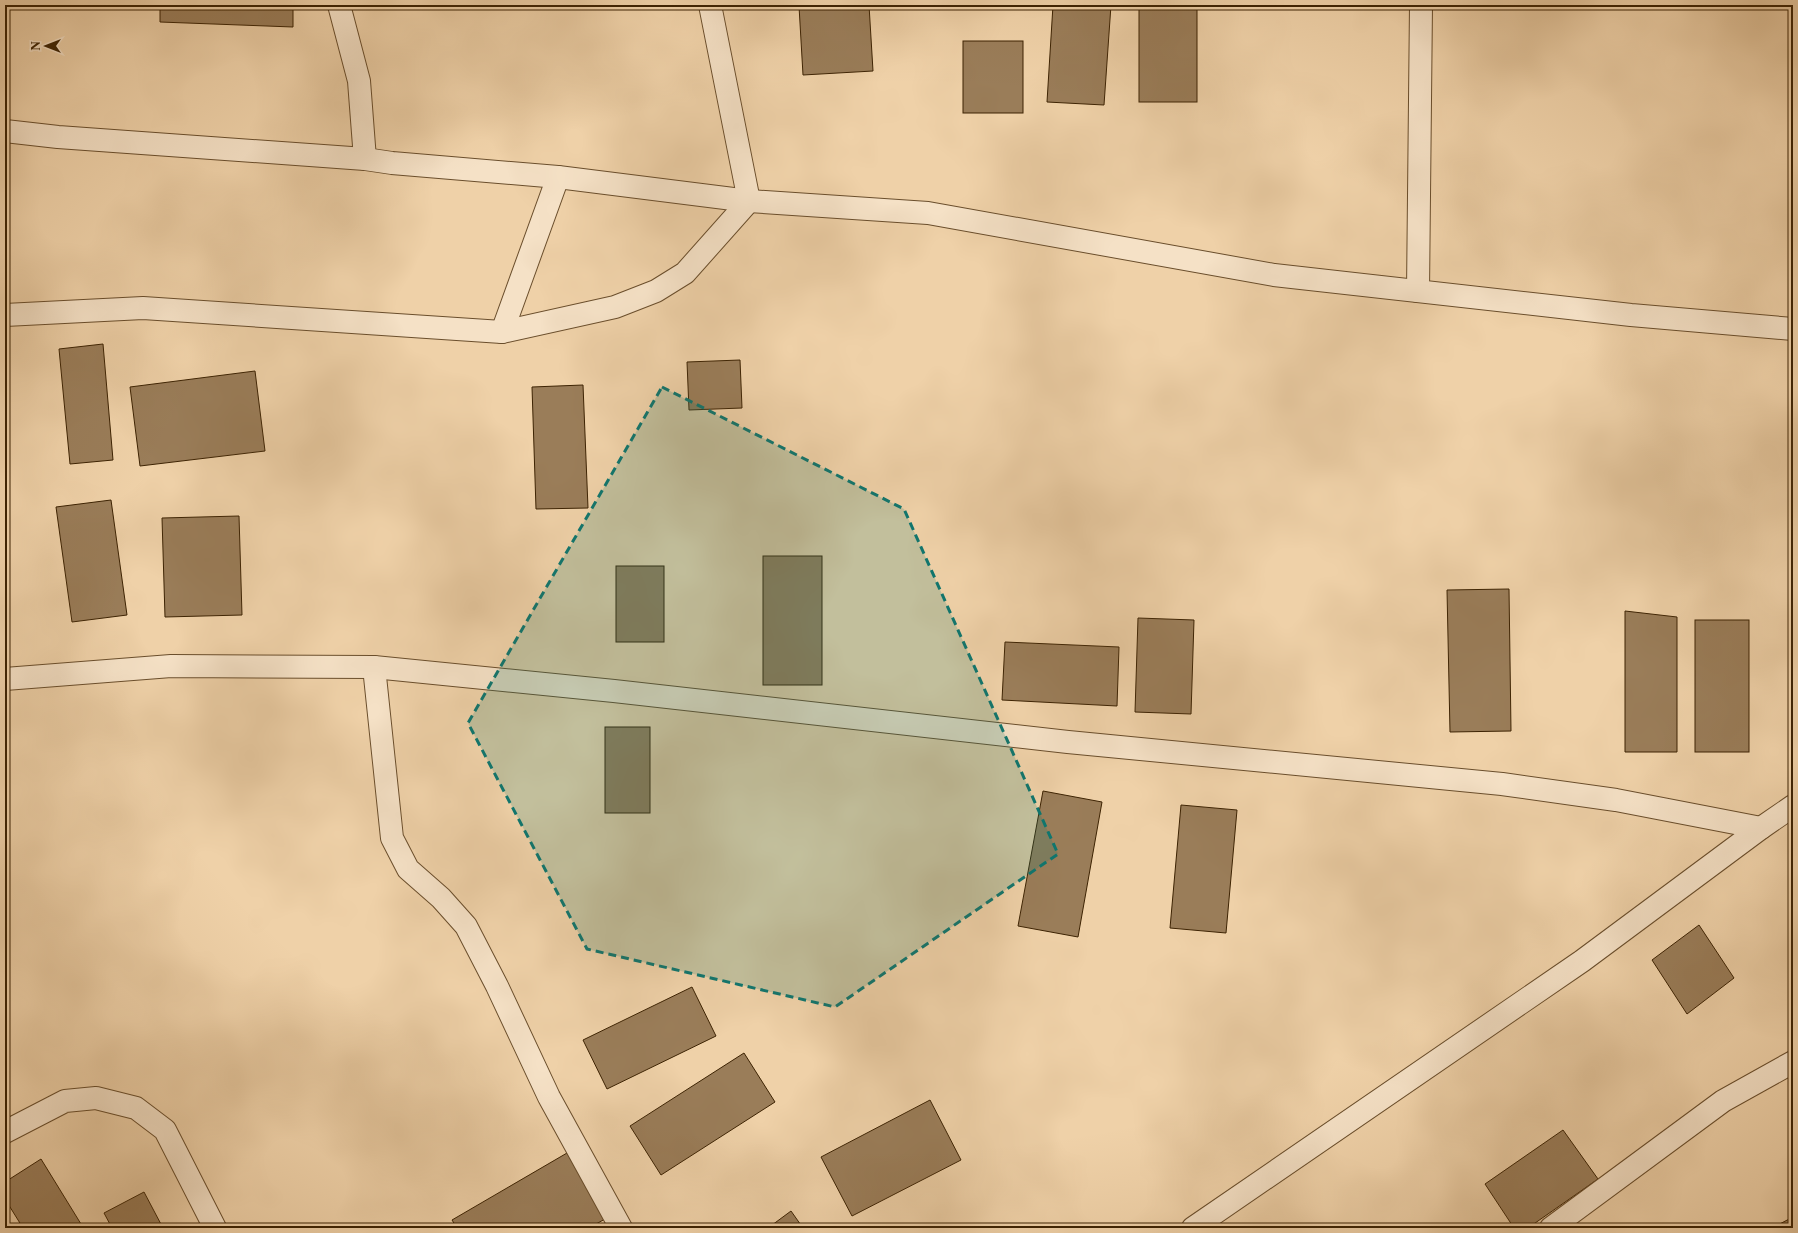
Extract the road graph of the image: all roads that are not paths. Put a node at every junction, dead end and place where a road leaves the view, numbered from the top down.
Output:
1 (339, 5) edge
2 (710, 5) edge
3 (1421, 5) edge
4 (5, 131) edge
5 (365, 159) junction
6 (558, 177) junction
7 (749, 201) junction
8 (1418, 291) junction
9 (5, 315) edge
10 (1793, 329) edge
11 (502, 332) junction
12 (374, 667) junction
13 (5, 679) edge
14 (1793, 806) edge
15 (1761, 828) junction
16 (1793, 1062) edge
17 (5, 1132) edge
18 (215, 1228) edge
19 (621, 1228) edge
20 (1193, 1228) edge
21 (1551, 1228) edge

1 - 5 street
2 - 7 street
3 - 8 street
4 - 5 street
5 - 6 street
6 - 7 street
6 - 11 street
7 - 8 street
7 - 11 street
8 - 10 street
9 - 11 street
12 - 13 street
12 - 15 street
12 - 19 street
14 - 15 street
15 - 20 street
16 - 21 street
17 - 18 street

